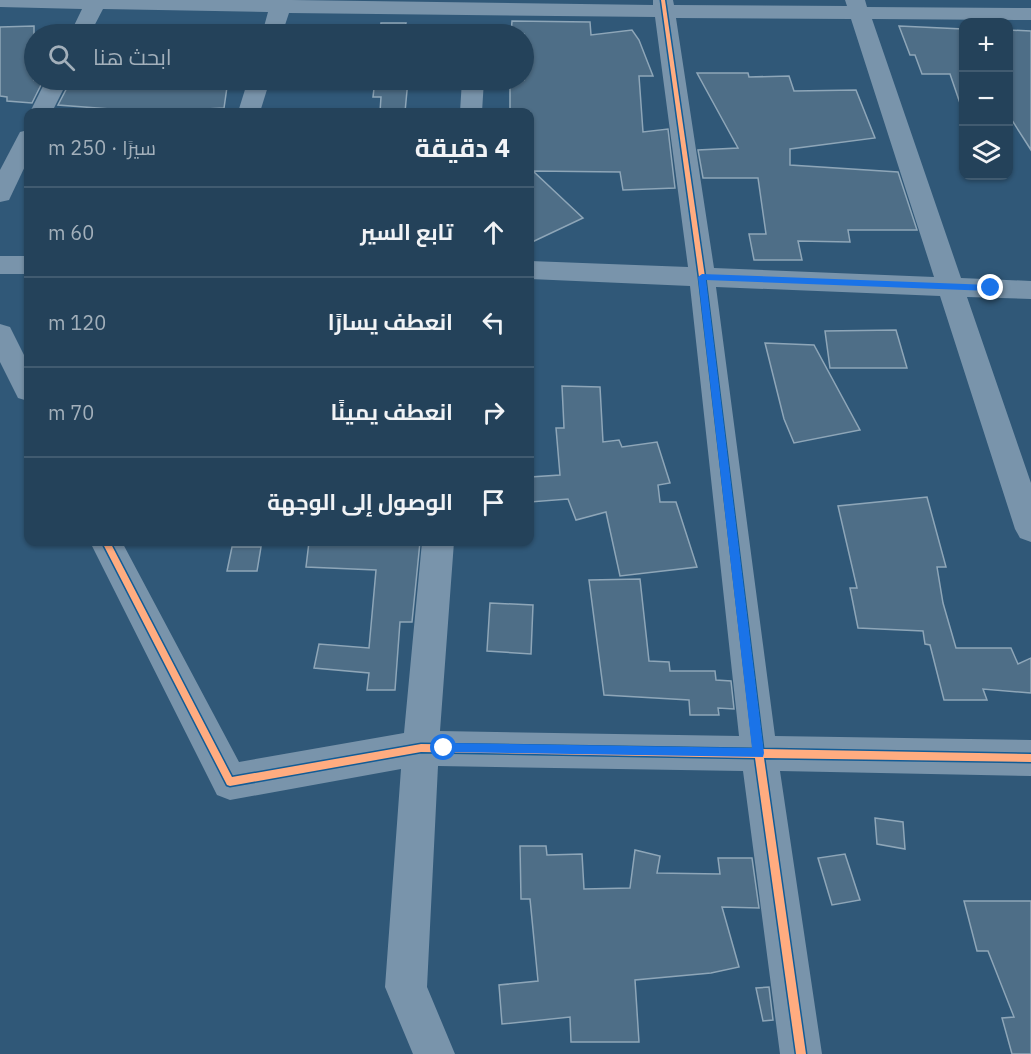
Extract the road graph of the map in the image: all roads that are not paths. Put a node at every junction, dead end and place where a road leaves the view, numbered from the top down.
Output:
1 (0, 1) edge
2 (97, 1) edge
3 (281, 3) edge
4 (663, 6) edge
5 (857, 6) edge
6 (477, 12) edge
7 (1031, 14) edge
8 (85, 24) edge
9 (275, 24) edge
10 (52, 90) edge
11 (256, 90) edge
12 (472, 90) edge
13 (43, 108) edge
14 (250, 108) edge
15 (471, 108) edge
16 (24, 145) edge
17 (0, 194) edge
18 (0, 265) edge
19 (24, 265) edge
20 (534, 270) edge
21 (702, 277) junction
22 (951, 287) junction
23 (1031, 290) edge
24 (0, 334) edge
25 (24, 382) edge
26 (1031, 529) edge
27 (108, 546) edge
28 (438, 546) edge
29 (422, 748) junction
30 (759, 753) junction
31 (1031, 758) edge
32 (434, 1054) edge
33 (801, 1054) edge

1 - 2 street
2 - 3 street
2 - 8 street
3 - 6 street
3 - 9 street
4 - 5 street
4 - 6 street
4 - 21 street
5 - 7 street
5 - 22 street
10 - 13 street
11 - 14 street
12 - 15 street
16 - 17 street
18 - 19 street
20 - 21 street
21 - 22 street
21 - 30 street
22 - 23 street
22 - 26 street
24 - 25 street
27 - 29 street
28 - 29 street
29 - 30 street
29 - 32 street
30 - 31 street
30 - 33 street

